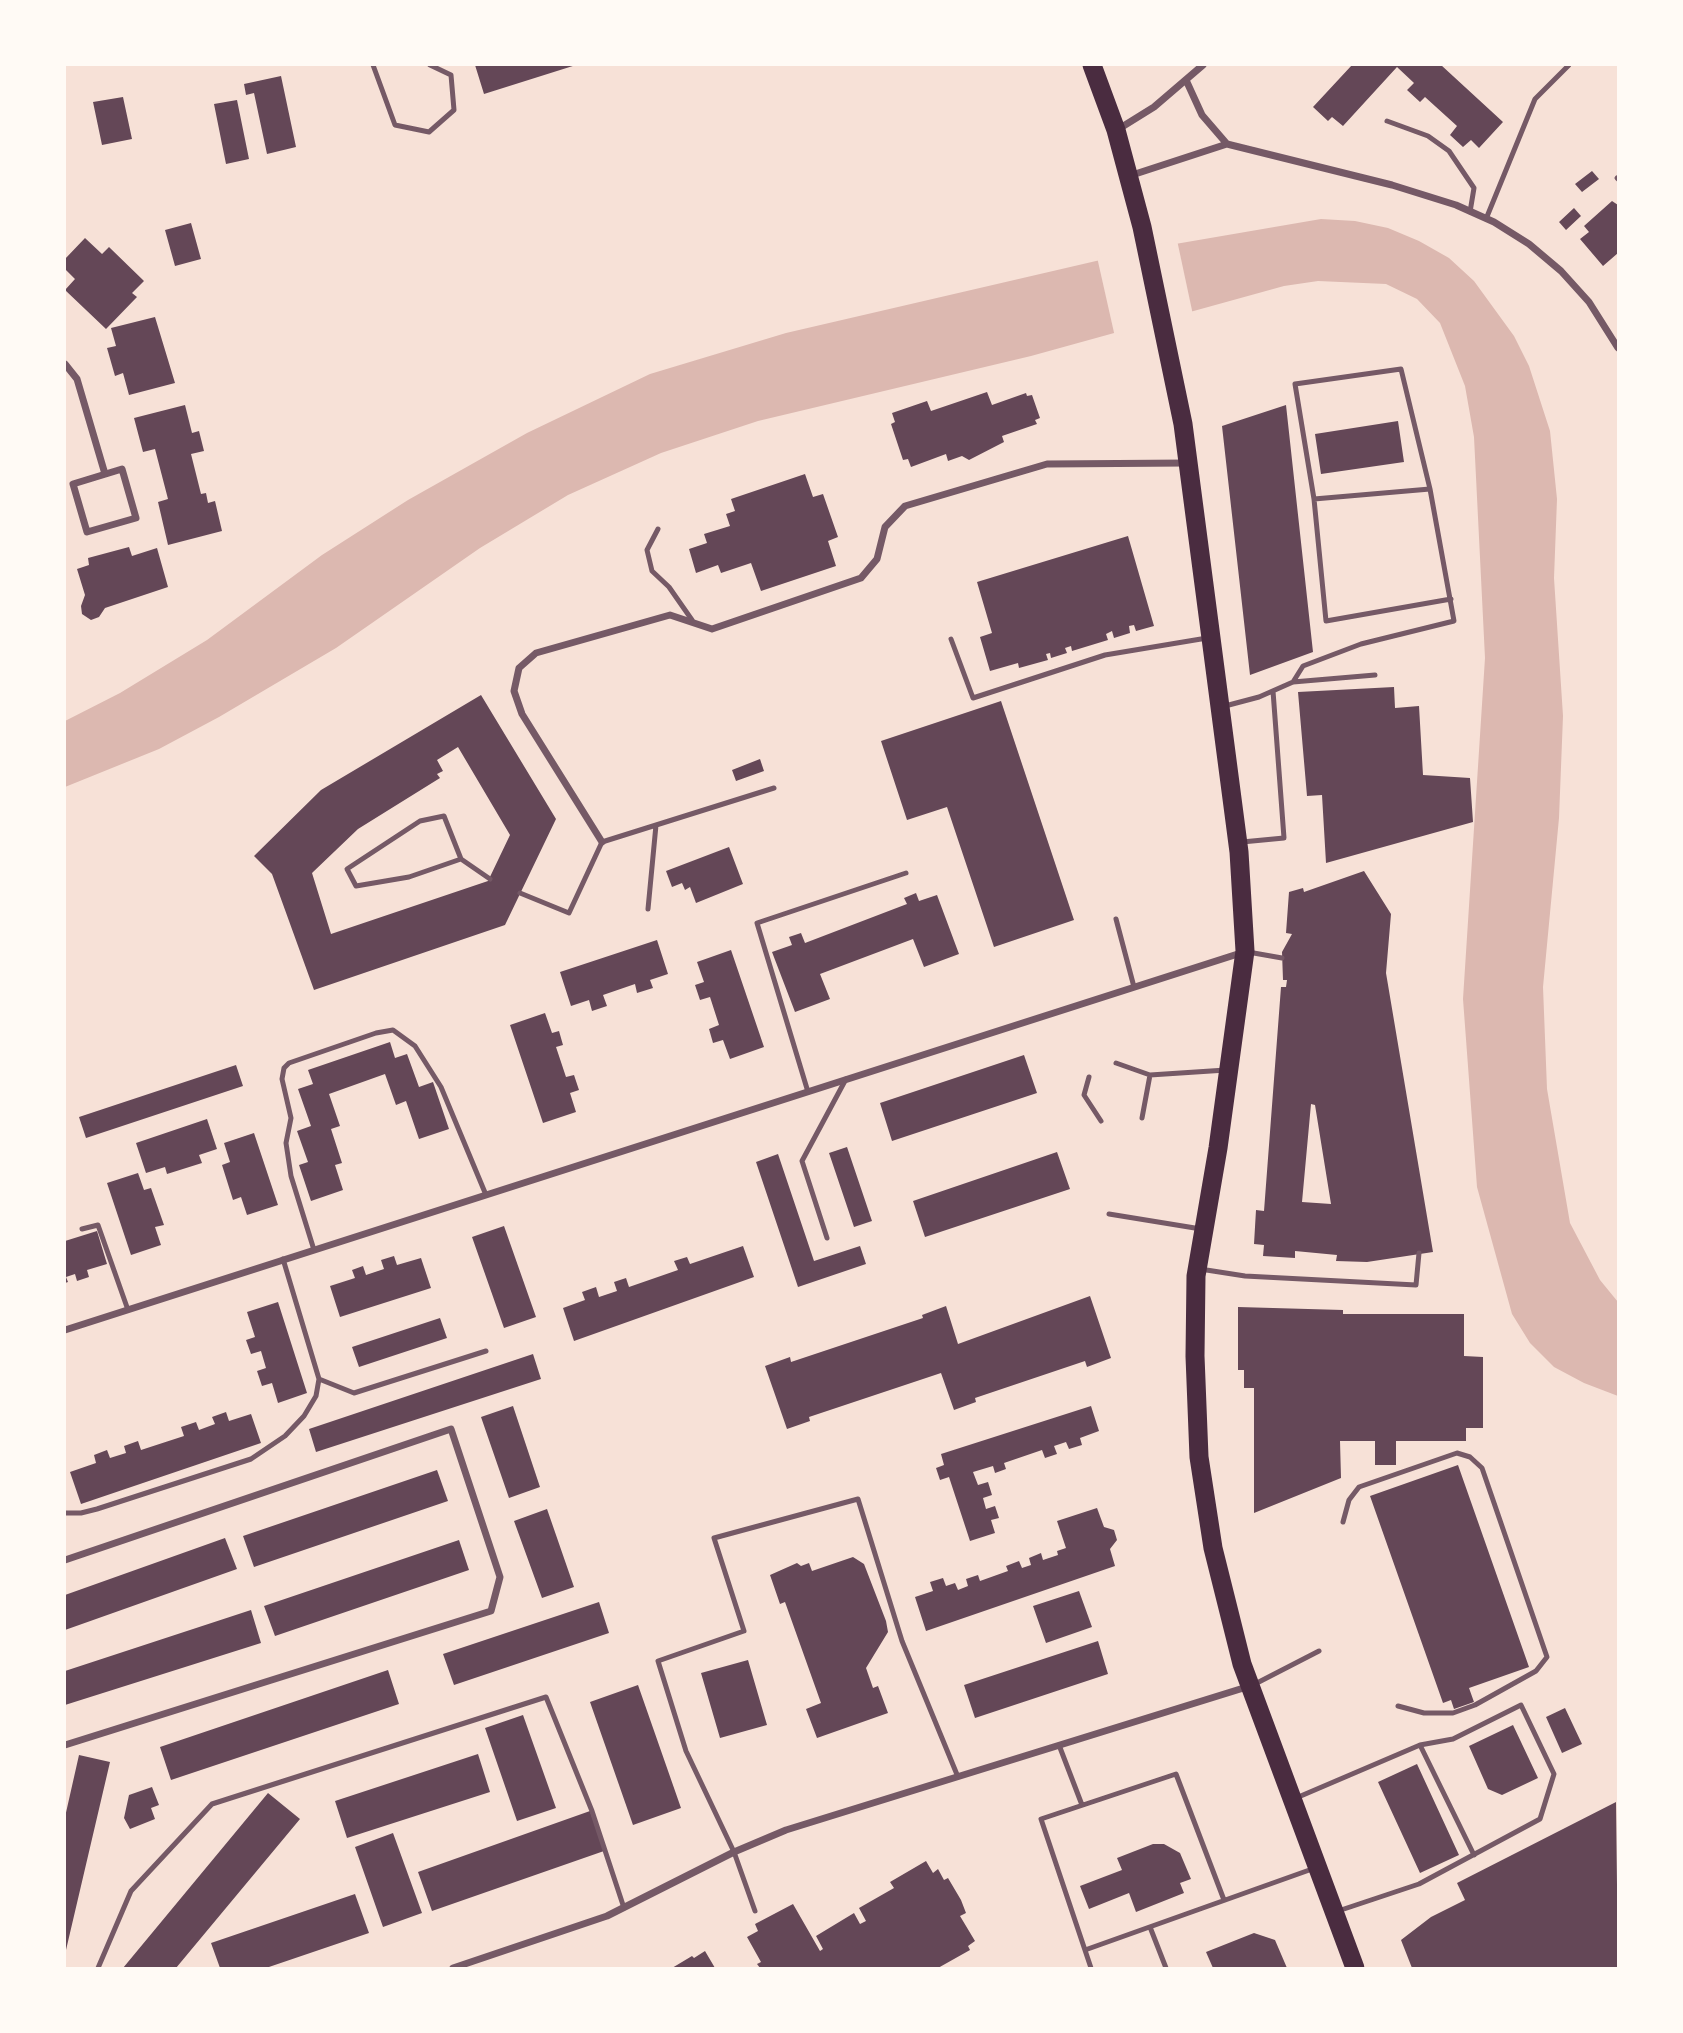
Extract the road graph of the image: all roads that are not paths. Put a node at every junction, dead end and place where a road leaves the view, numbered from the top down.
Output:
1 (373, 65) edge
2 (430, 65) edge
3 (1092, 65) edge
4 (1203, 65) edge
5 (1569, 65) edge
6 (1186, 80) junction
7 (1387, 121) dead end
8 (1116, 130) junction
9 (1227, 144) junction
10 (1129, 176) junction
11 (1470, 212) junction
12 (1486, 219) junction
13 (1618, 327) edge
14 (1609, 332) junction
15 (1618, 348) edge
16 (65, 364) edge
17 (1189, 463) junction
18 (105, 474) junction
19 (1430, 489) junction
20 (1314, 499) junction
21 (658, 529) dead end
22 (1451, 599) junction
23 (692, 620) junction
24 (1212, 637) junction
25 (951, 639) dead end
26 (1375, 675) dead end
27 (1293, 682) junction
28 (1273, 691) junction
29 (1222, 707) junction
30 (774, 788) dead end
31 (656, 825) junction
32 (602, 842) junction
33 (1238, 842) junction
34 (461, 859) junction
35 (906, 873) dead end
36 (489, 879) dead end
37 (520, 893) dead end
38 (648, 909) dead end
39 (1116, 919) dead end
40 (1245, 951) junction
41 (1282, 958) dead end
42 (1134, 987) junction
43 (1116, 1063) dead end
44 (1228, 1070) junction
45 (1150, 1075) junction
46 (1089, 1077) dead end
47 (846, 1080) junction
48 (808, 1092) junction
49 (1142, 1118) dead end
50 (1101, 1121) dead end
51 (486, 1195) junction
52 (1109, 1214) dead end
53 (82, 1230) dead end
54 (1204, 1230) junction
55 (827, 1238) dead end
56 (314, 1250) junction
57 (1419, 1254) dead end
58 (283, 1259) junction
59 (1197, 1269) junction
60 (128, 1310) junction
61 (65, 1330) edge
62 (486, 1351) dead end
63 (319, 1379) junction
64 (65, 1513) edge
65 (1343, 1522) dead end
66 (65, 1560) edge
67 (1319, 1651) dead end
68 (1250, 1686) junction
69 (1398, 1706) dead end
70 (65, 1745) edge
71 (1059, 1745) junction
72 (1420, 1745) junction
73 (958, 1777) junction
74 (1293, 1799) junction
75 (1082, 1805) junction
76 (734, 1852) junction
77 (1474, 1854) junction
78 (1318, 1866) junction
79 (1224, 1900) junction
80 (624, 1908) junction
81 (755, 1911) dead end
82 (1335, 1912) junction
83 (1150, 1927) junction
84 (1085, 1950) junction
85 (98, 1968) edge
86 (453, 1968) edge
87 (1091, 1968) edge
88 (1166, 1968) edge
89 (1355, 1968) edge

1 - 2 lane
3 - 8 highway
4 - 6 street
5 - 12 lane
6 - 8 street
6 - 9 street
7 - 11 lane
8 - 10 highway
9 - 10 street
9 - 11 street
10 - 17 highway
11 - 12 street
12 - 14 street
13 - 14 street
14 - 15 street
16 - 18 street
17 - 23 street
17 - 24 highway
18 - 18 street
19 - 20 lane
19 - 20 lane
19 - 22 lane
20 - 22 lane
21 - 23 lane
22 - 27 lane
23 - 32 street
24 - 25 lane
24 - 29 highway
26 - 27 lane
27 - 28 lane
28 - 29 lane
28 - 33 lane
29 - 33 highway
30 - 31 lane
31 - 32 lane
31 - 38 lane
32 - 37 lane
33 - 40 highway
34 - 34 lane
34 - 36 lane
35 - 48 lane
39 - 42 lane
40 - 41 lane
40 - 42 street
40 - 44 highway
42 - 47 street
43 - 45 lane
44 - 45 lane
44 - 54 highway
45 - 49 lane
46 - 50 lane
47 - 48 street
47 - 55 lane
48 - 51 street
51 - 56 street
51 - 56 lane
52 - 54 lane
53 - 60 lane
54 - 59 highway
56 - 58 street
57 - 59 lane
58 - 60 street
58 - 63 lane
59 - 68 highway
60 - 61 street
62 - 63 lane
63 - 64 lane
65 - 69 lane
66 - 70 street
67 - 68 lane
68 - 71 street
68 - 74 highway
71 - 73 street
71 - 75 lane
72 - 74 lane
72 - 77 lane
72 - 77 lane
73 - 76 street
73 - 76 lane
74 - 78 highway
75 - 79 lane
75 - 84 lane
76 - 80 street
76 - 81 lane
77 - 82 lane
78 - 79 lane
78 - 82 highway
79 - 83 lane
80 - 85 lane
80 - 86 street
82 - 89 highway
83 - 84 lane
83 - 88 lane
84 - 87 lane

